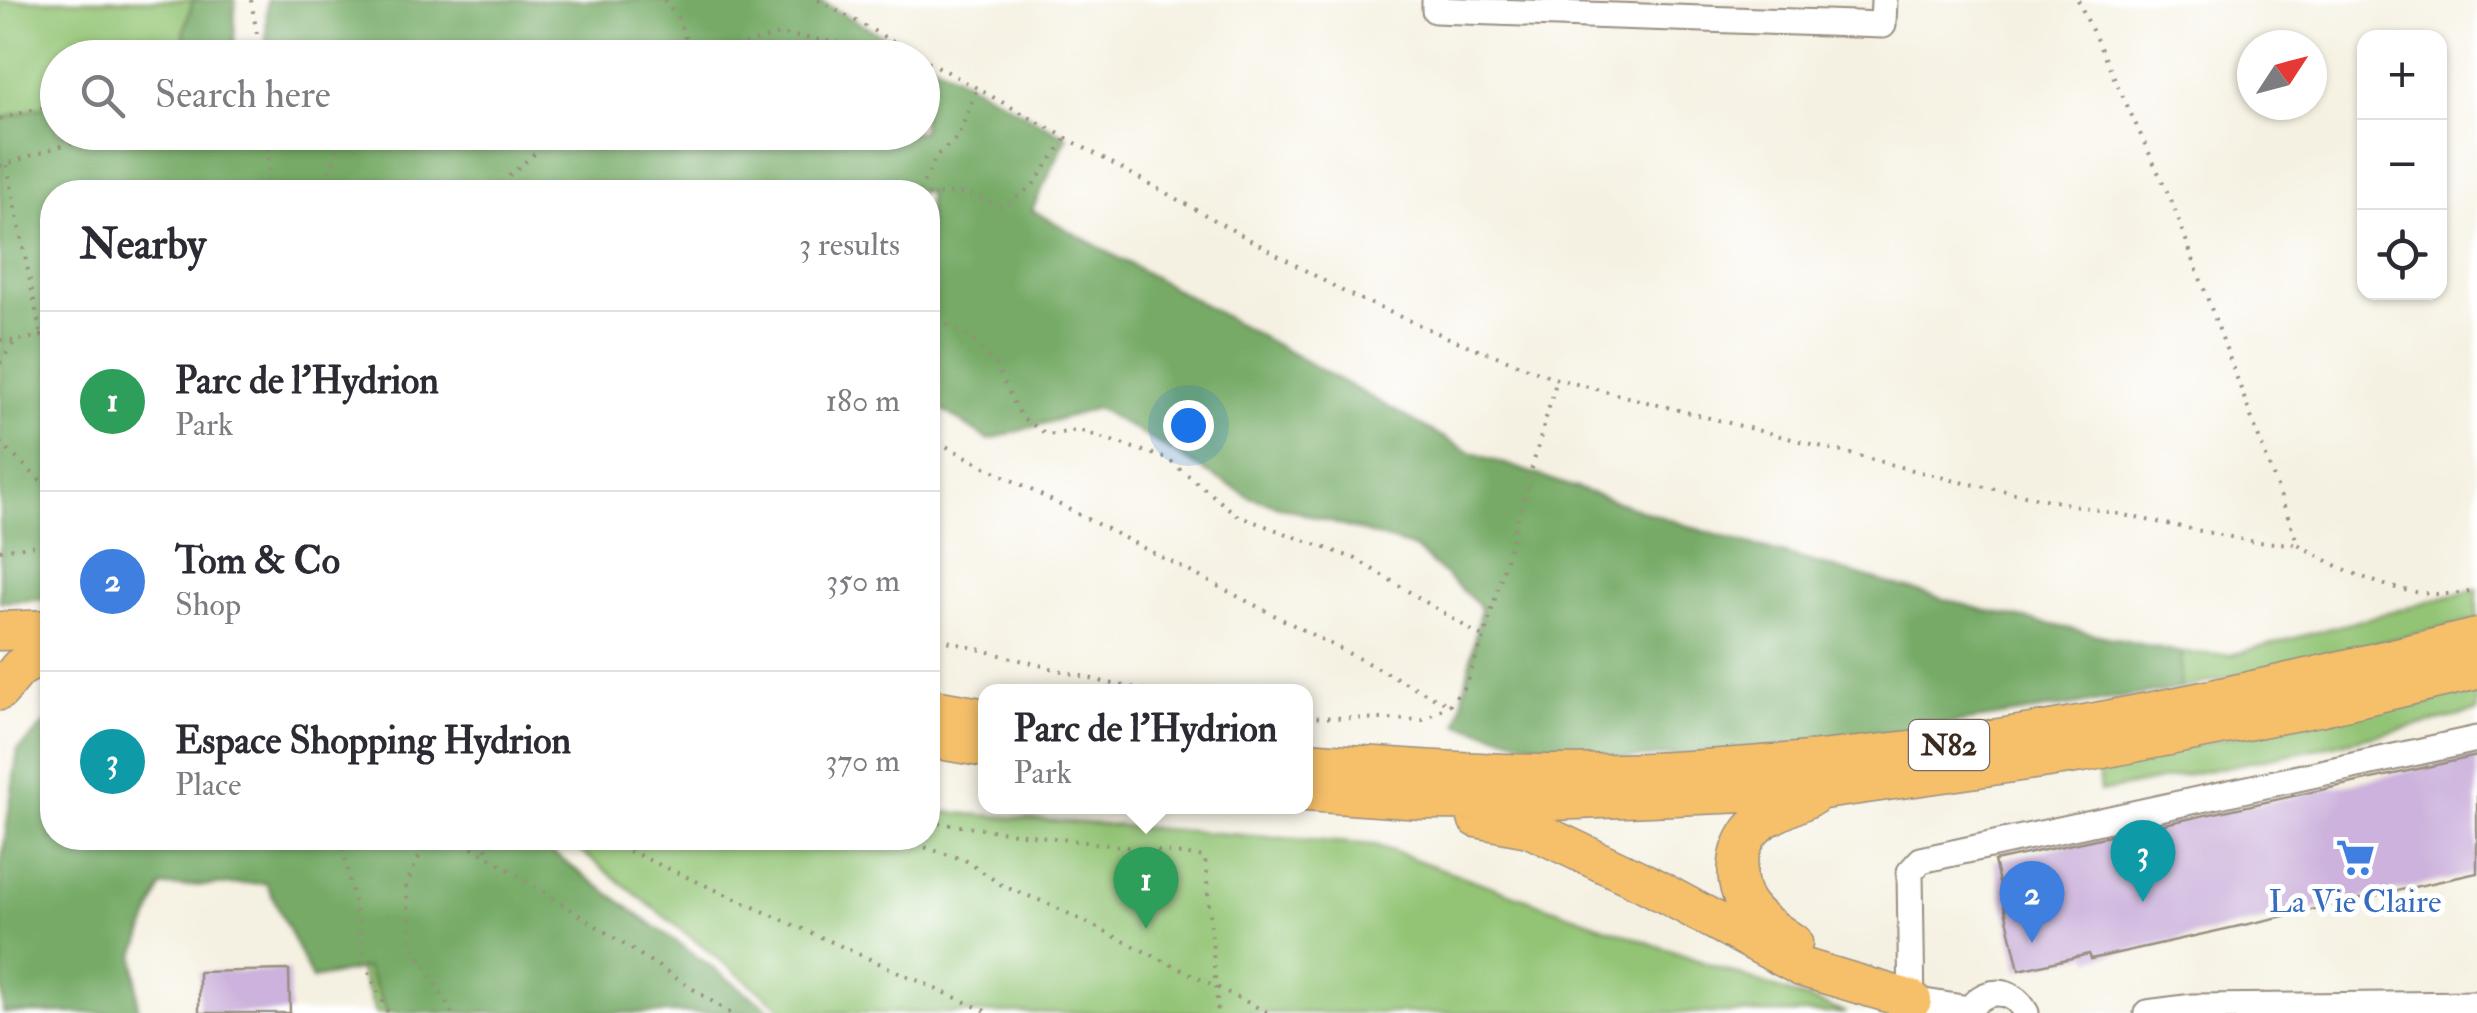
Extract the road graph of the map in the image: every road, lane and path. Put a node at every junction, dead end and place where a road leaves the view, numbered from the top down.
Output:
1 (251, 0) edge
2 (664, 0) edge
3 (818, 0) edge
4 (1436, 0) edge
5 (1884, 0) edge
6 (2078, 0) edge
7 (1508, 6) edge
8 (1584, 8) edge
9 (1662, 9) edge
10 (1742, 10) edge
11 (1815, 11) edge
12 (258, 40) edge
13 (686, 40) edge
14 (758, 40) edge
15 (820, 40) edge
16 (895, 40) edge
17 (940, 65) edge
18 (978, 86) junction
19 (40, 108) edge
20 (0, 120) edge
21 (1068, 137) junction
22 (51, 150) edge
23 (269, 150) edge
24 (338, 150) edge
25 (538, 150) edge
26 (3, 166) edge
27 (268, 180) edge
28 (327, 180) edge
29 (505, 180) edge
30 (925, 180) edge
31 (940, 193) edge
32 (940, 321) edge
33 (40, 332) edge
34 (40, 336) edge
35 (0, 340) edge
36 (15, 341) junction
37 (0, 363) edge
38 (1557, 379) junction
39 (0, 443) edge
40 (940, 443) edge
41 (40, 480) edge
42 (2298, 544) junction
43 (40, 545) edge
44 (0, 550) edge
45 (2477, 589) edge
46 (40, 608) edge
47 (0, 610) edge
48 (40, 629) edge
49 (0, 631) edge
50 (1484, 638) junction
51 (2477, 638) edge
52 (940, 639) edge
53 (0, 650) edge
54 (40, 650) edge
55 (40, 657) edge
56 (2477, 670) edge
57 (1114, 684) edge
58 (0, 691) edge
59 (1449, 705) junction
60 (940, 710) edge
61 (1313, 716) edge
62 (978, 717) edge
63 (2477, 739) edge
64 (940, 740) edge
65 (978, 747) edge
66 (1313, 762) edge
67 (1824, 790) junction
68 (1313, 792) edge
69 (1422, 800) junction
70 (940, 824) edge
71 (343, 850) edge
72 (422, 850) edge
73 (476, 850) edge
74 (487, 850) edge
75 (627, 850) edge
76 (933, 850) edge
77 (491, 858) junction
78 (1216, 988) junction
79 (2477, 1004) edge
80 (1912, 1006) edge
81 (2341, 1009) edge
82 (2440, 1009) edge
83 (2246, 1010) edge
84 (1968, 1011) edge
85 (388, 1013) edge
86 (452, 1013) edge
87 (730, 1013) edge
88 (990, 1013) edge
89 (1218, 1013) edge
90 (1269, 1013) edge
91 (2026, 1013) edge
92 (2146, 1013) edge

1 - 12 path
2 - 13 path
3 - 16 path
4 - 7 lane
5 - 11 lane
6 - 42 path
7 - 8 lane
8 - 9 lane
9 - 10 lane
10 - 11 lane
14 - 15 path
17 - 18 path
18 - 21 path
18 - 30 path
19 - 20 path
21 - 31 path
21 - 38 path
22 - 26 path
23 - 27 path
24 - 28 path
25 - 29 path
26 - 33 path
32 - 50 path
34 - 36 path
35 - 36 path
36 - 37 path
38 - 42 path
38 - 50 path
39 - 41 path
40 - 59 path
42 - 45 path
43 - 44 path
46 - 47 highway
48 - 49 highway
50 - 59 path
51 - 66 highway, N82
52 - 57 path
53 - 54 highway
55 - 58 highway
56 - 67 highway, N82
59 - 61 path
60 - 62 highway
63 - 80 lane
64 - 65 highway
67 - 69 highway, N82
67 - 80 highway
68 - 69 highway, N82
69 - 80 highway
70 - 78 path
71 - 85 path
72 - 86 path
73 - 77 path
74 - 77 path
75 - 88 path
76 - 78 path
77 - 87 path
78 - 89 path
78 - 90 path
79 - 82 lane
80 - 84 lane
81 - 82 lane
81 - 83 lane
83 - 92 lane
84 - 91 lane

